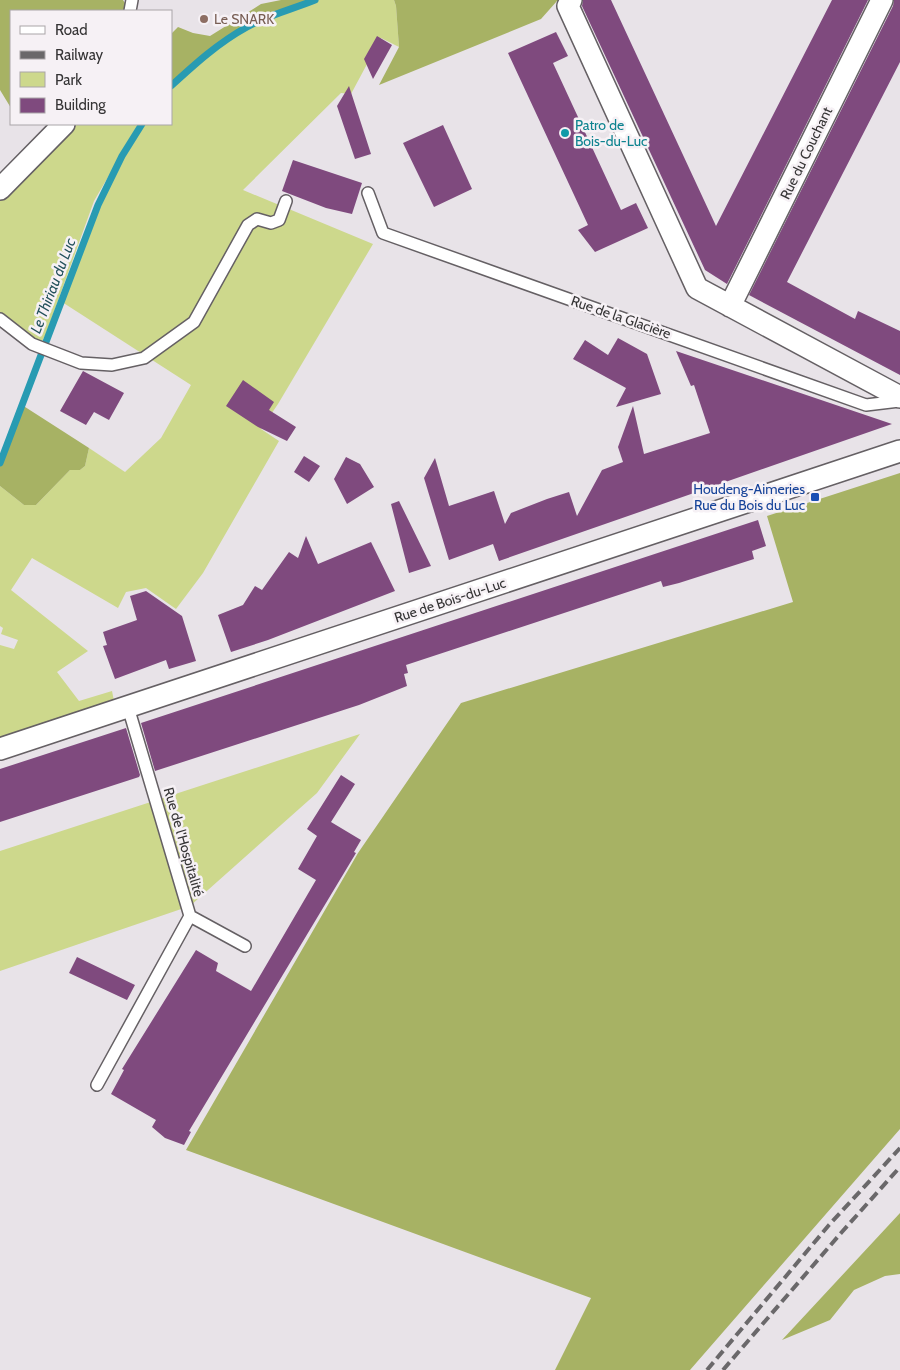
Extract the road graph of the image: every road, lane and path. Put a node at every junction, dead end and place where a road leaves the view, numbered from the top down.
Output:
1 (571, 0) edge
2 (882, 0) edge
3 (63, 125) edge
4 (0, 189) edge
5 (368, 193) dead end
6 (286, 201) dead end
7 (730, 306) junction
8 (0, 319) edge
9 (900, 397) edge
10 (900, 401) edge
11 (900, 451) edge
12 (128, 707) junction
13 (0, 749) edge
14 (190, 916) junction
15 (244, 946) dead end
16 (97, 1084) dead end

1 - 7 street
2 - 7 street, Rue du Couchant
3 - 4 street
5 - 10 lane, Rue de la Glacière
6 - 8 lane
7 - 9 street
11 - 12 street, Rue de Bois-du-Luc
12 - 13 street, Rue de Bois-du-Luc
12 - 14 lane, Rue de l'Hospitalité
14 - 15 lane
14 - 16 lane, Rue de l'Hospitalité

